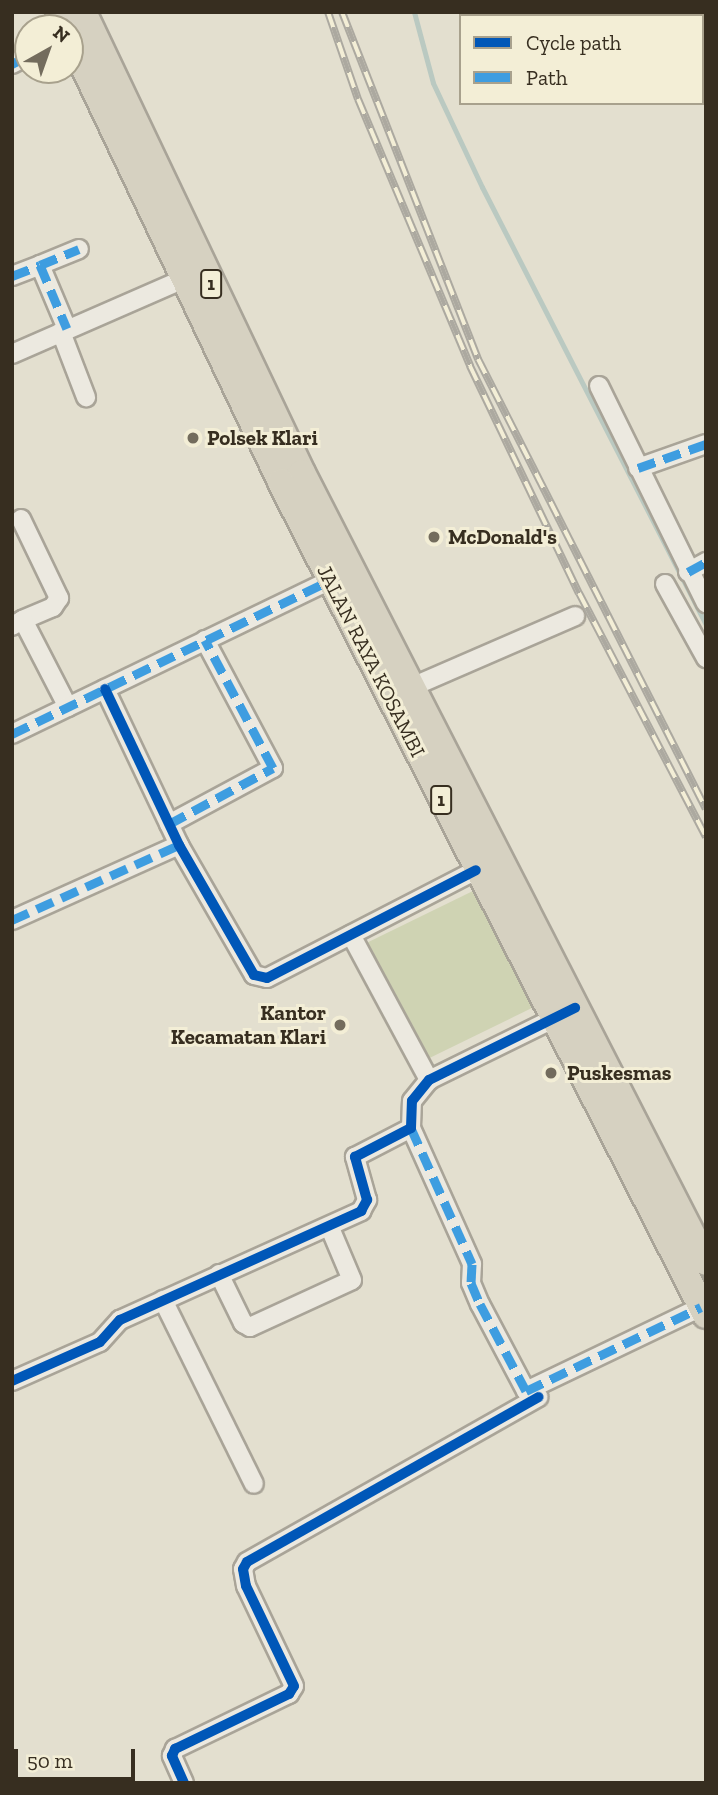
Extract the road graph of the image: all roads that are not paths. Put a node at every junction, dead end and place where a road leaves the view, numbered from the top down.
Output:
1 (83, 12) edge
2 (84, 67) edge
3 (79, 249) dead end
4 (40, 264) junction
5 (12, 276) edge
6 (184, 279) junction
7 (64, 331) junction
8 (12, 354) edge
9 (599, 386) dead end
10 (86, 397) dead end
11 (706, 444) edge
12 (638, 468) junction
13 (21, 519) dead end
14 (706, 562) edge
15 (332, 566) junction
16 (688, 572) junction
17 (665, 584) dead end
18 (706, 603) edge
19 (575, 616) dead end
20 (18, 623) edge
21 (205, 640) junction
22 (705, 653) edge
23 (412, 687) junction
24 (105, 689) junction
25 (68, 707) junction
26 (12, 734) edge
27 (169, 824) junction
28 (179, 845) junction
29 (477, 870) junction
30 (12, 920) edge
31 (351, 936) junction
32 (575, 1008) junction
33 (551, 1020) junction
34 (429, 1080) junction
35 (411, 1128) junction
36 (330, 1228) junction
37 (706, 1262) edge
38 (219, 1275) junction
39 (163, 1300) junction
40 (704, 1311) edge
41 (12, 1381) edge
42 (539, 1397) dead end
43 (254, 1484) dead end
44 (184, 1783) edge

1 - 15 highway, JALAN RAYA KOSAMBI / 1
2 - 6 highway, JALAN RAYA KOSAMBI / 1
3 - 4 street
4 - 5 street
4 - 7 street
6 - 7 street
6 - 15 highway, JALAN RAYA KOSAMBI / 1
7 - 8 street
7 - 10 street
9 - 12 street
11 - 12 street
12 - 16 street
13 - 20 street
14 - 16 street
15 - 21 street
15 - 23 highway, JALAN RAYA KOSAMBI / 1
15 - 29 highway, JALAN RAYA KOSAMBI / 1
16 - 18 street
17 - 22 street
19 - 23 street
20 - 25 street
21 - 24 street
21 - 27 street
23 - 32 highway, JALAN RAYA KOSAMBI / 1
24 - 25 street
24 - 27 street
25 - 26 street
27 - 28 street
28 - 30 street
28 - 31 street
29 - 31 street
29 - 33 highway, JALAN RAYA KOSAMBI / 1
31 - 34 street
32 - 33 street
32 - 37 highway, JALAN RAYA KOSAMBI / 1
33 - 34 street
33 - 40 highway, JALAN RAYA KOSAMBI / 1
34 - 35 street
35 - 36 street
35 - 40 street
36 - 38 street
36 - 38 street
38 - 39 street
39 - 41 street
39 - 43 street
42 - 44 street

